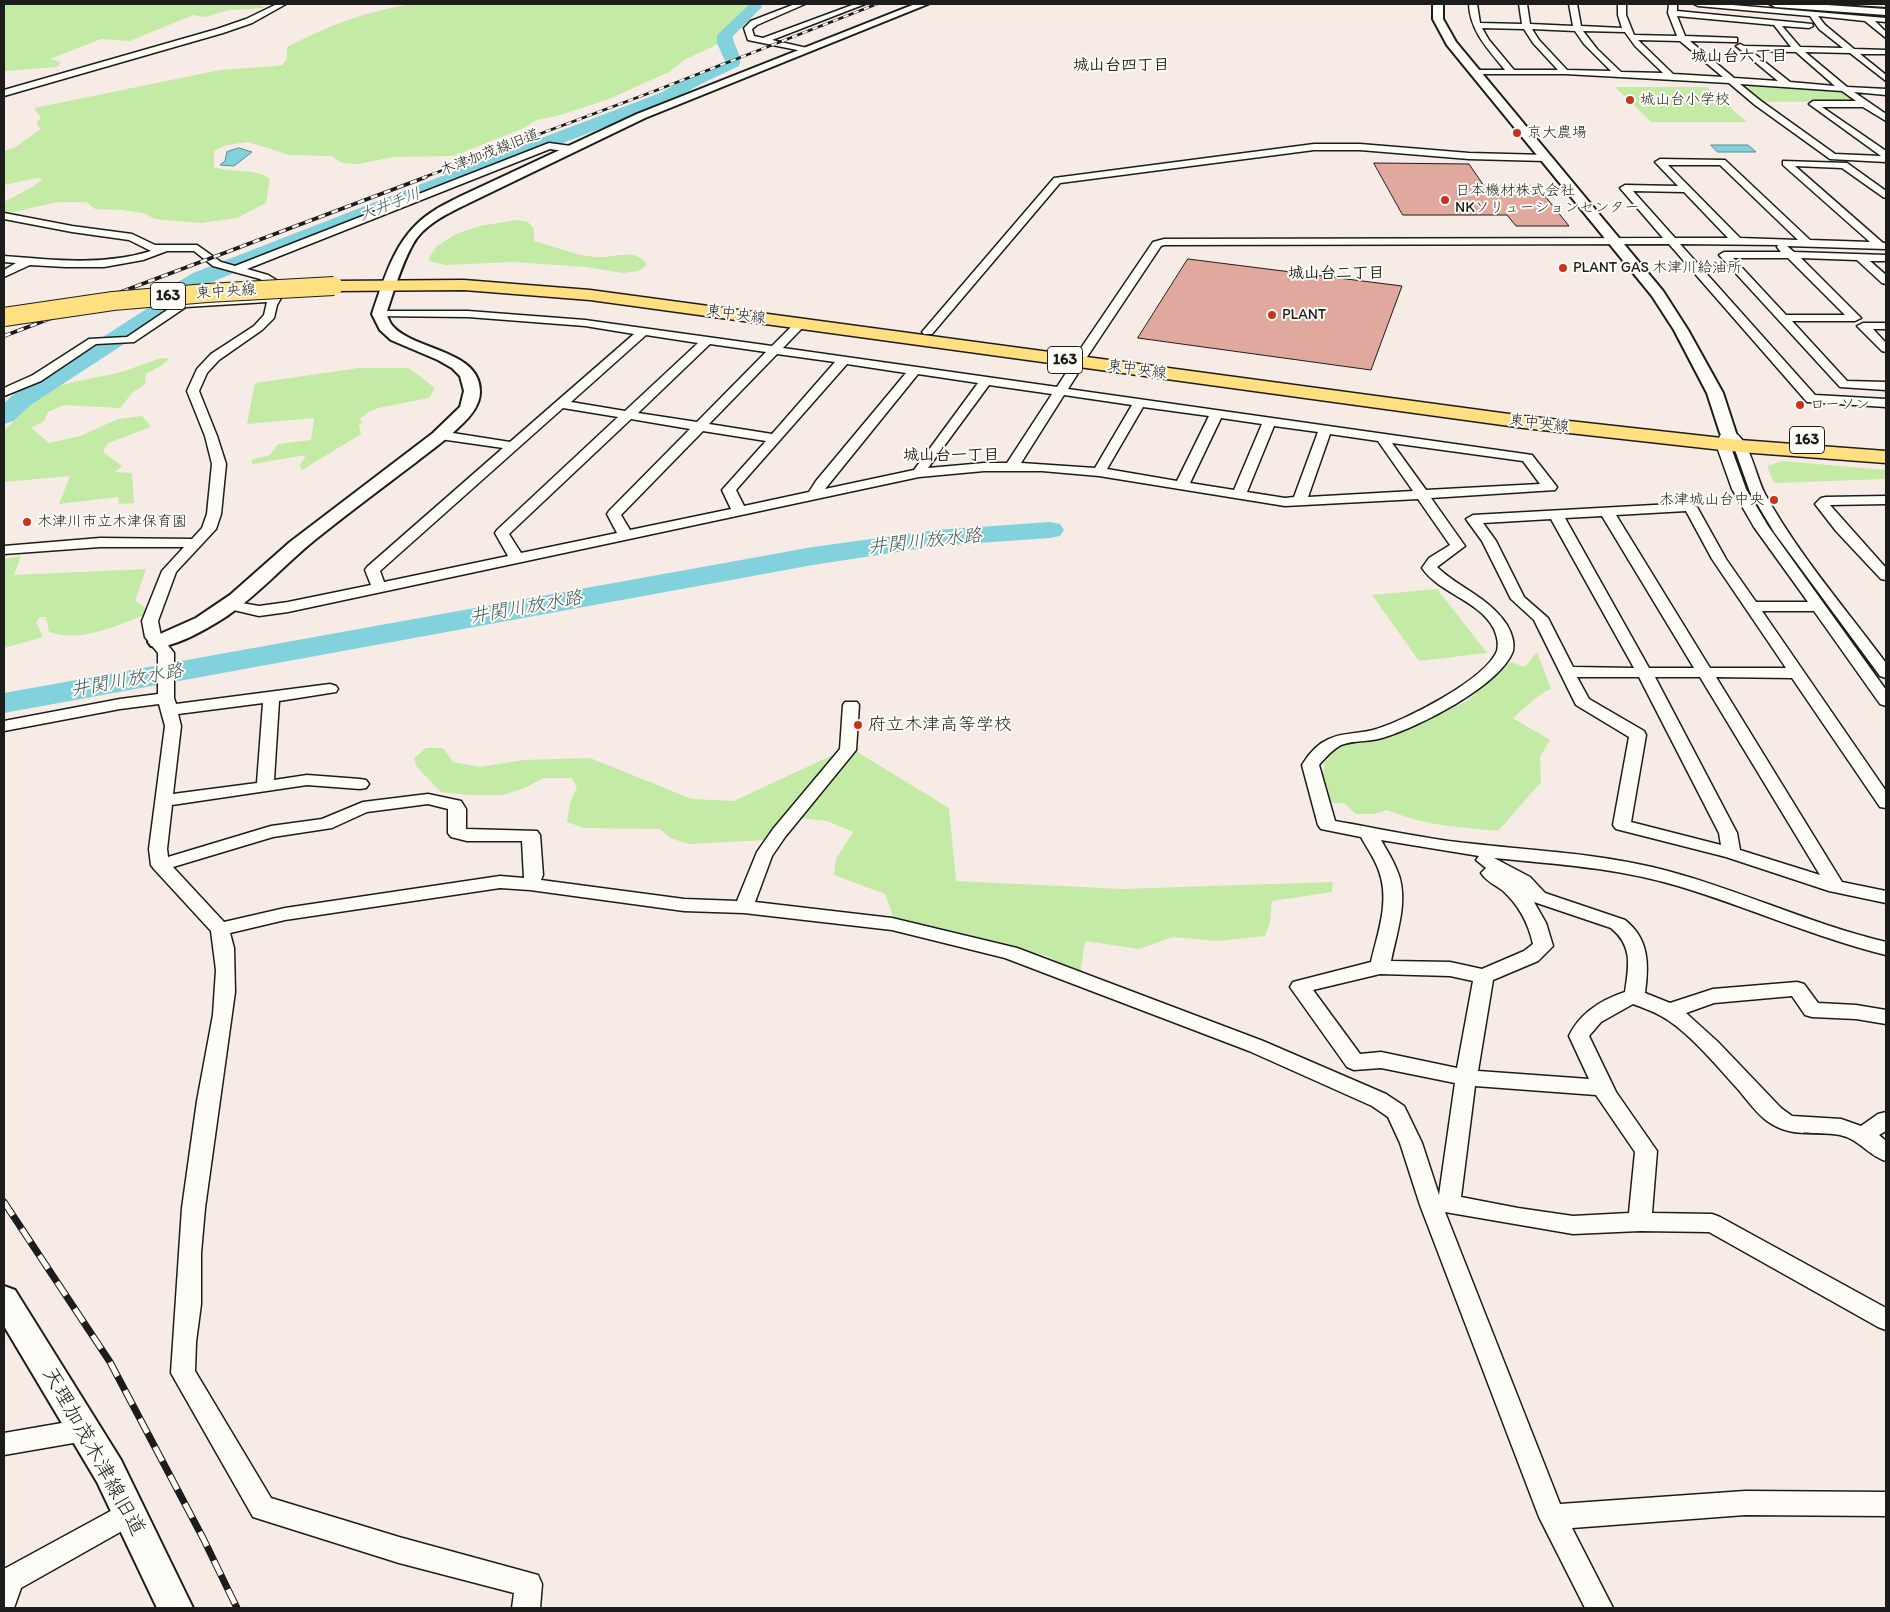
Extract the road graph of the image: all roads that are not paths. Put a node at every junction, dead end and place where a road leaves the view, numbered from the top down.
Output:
1 (282, 4) edge
2 (800, 4) edge
3 (861, 4) edge
4 (923, 4) edge
5 (1438, 4) edge
6 (1473, 4) edge
7 (1523, 4) edge
8 (1573, 4) edge
9 (1622, 4) edge
10 (1698, 4) edge
11 (1774, 4) edge
12 (1673, 8) edge
13 (1886, 12) edge
14 (1813, 15) junction
15 (1725, 19) junction
16 (1868, 20) junction
17 (1886, 20) edge
18 (1777, 24) junction
19 (1476, 25) junction
20 (1527, 27) junction
21 (1822, 27) junction
22 (1576, 29) junction
23 (1630, 34) junction
24 (1886, 36) edge
25 (1683, 39) junction
26 (1734, 40) junction
27 (763, 42) junction
28 (753, 46) dead end
29 (1743, 48) junction
30 (804, 50) junction
31 (1798, 50) junction
32 (1854, 51) junction
33 (1886, 52) edge
34 (1476, 72) junction
35 (1512, 72) junction
36 (1565, 72) junction
37 (1618, 74) junction
38 (1671, 76) junction
39 (1886, 79) edge
40 (1731, 81) junction
41 (1788, 85) junction
42 (1847, 90) junction
43 (4, 92) edge
44 (1886, 92) edge
45 (1865, 104) junction
46 (1886, 118) edge
47 (571, 149) junction
48 (1886, 155) edge
49 (1546, 158) junction
50 (1886, 159) edge
51 (1686, 189) junction
52 (1886, 195) edge
53 (4, 216) edge
54 (1615, 241) junction
55 (1671, 241) junction
56 (1737, 241) junction
57 (1776, 242) junction
58 (1806, 242) junction
59 (1882, 245) edge
60 (164, 249) junction
61 (1791, 255) junction
62 (1860, 257) junction
63 (1886, 258) edge
64 (4, 259) edge
65 (29, 261) junction
66 (234, 270) junction
67 (4, 274) edge
68 (1886, 281) edge
69 (389, 284) junction
70 (275, 298) junction
71 (379, 314) junction
72 (4, 317) edge
73 (1783, 318) junction
74 (800, 324) junction
75 (1886, 326) edge
76 (644, 332) junction
77 (928, 332) junction
78 (707, 341) junction
79 (1886, 349) edge
80 (772, 350) junction
81 (1081, 358) junction
82 (844, 360) junction
83 (914, 371) junction
84 (986, 380) junction
85 (1886, 386) edge
86 (1060, 391) junction
87 (4, 392) edge
88 (1140, 402) junction
89 (1886, 403) edge
90 (560, 404) junction
91 (1217, 413) junction
92 (628, 415) junction
93 (1270, 421) junction
94 (701, 426) junction
95 (1325, 429) junction
96 (440, 435) junction
97 (1382, 437) junction
98 (774, 438) junction
99 (1730, 441) junction
100 (513, 446) junction
101 (1886, 446) edge
102 (1886, 457) edge
103 (1012, 466) junction
104 (1100, 472) junction
105 (919, 474) junction
106 (1182, 485) junction
107 (1239, 494) junction
108 (1421, 495) junction
109 (814, 496) junction
110 (1885, 501) edge
111 (1299, 502) junction
112 (739, 511) junction
113 (1607, 512) junction
114 (1556, 515) junction
115 (625, 536) junction
116 (195, 543) junction
117 (4, 550) edge
118 (516, 558) junction
119 (1886, 576) edge
120 (379, 587) junction
121 (230, 605) junction
122 (1751, 606) junction
123 (1817, 607) junction
124 (158, 642) junction
125 (1568, 672) junction
126 (1644, 672) junction
127 (1706, 672) junction
128 (1798, 673) junction
129 (1886, 673) edge
130 (330, 689) dead end
131 (271, 697) junction
132 (168, 699) junction
133 (1886, 701) edge
134 (851, 705) dead end
135 (4, 726) edge
136 (360, 784) dead end
137 (265, 787) junction
138 (1884, 795) edge
139 (164, 801) junction
140 (1367, 832) junction
141 (1732, 853) junction
142 (1480, 855) junction
143 (160, 866) junction
144 (530, 884) junction
145 (1836, 887) junction
146 (1886, 897) edge
147 (744, 907) junction
148 (220, 929) junction
149 (1886, 948) edge
150 (1380, 967) junction
151 (1484, 976) junction
152 (1634, 996) junction
153 (1670, 1011) junction
154 (1884, 1020) edge
155 (1354, 1062) junction
156 (1466, 1078) junction
157 (1334, 1079) junction
158 (1604, 1088) junction
159 (1886, 1120) edge
160 (1863, 1135) junction
161 (1886, 1153) edge
162 (1440, 1204) junction
163 (1640, 1222) junction
164 (4, 1299) edge
165 (1886, 1320) edge
166 (85, 1430) junction
167 (4, 1444) edge
168 (1886, 1504) edge
169 (129, 1513) junction
170 (1552, 1517) junction
171 (4, 1600) edge
172 (175, 1608) edge
173 (526, 1608) edge
174 (1600, 1608) edge

1 - 43 street
2 - 27 street
3 - 27 street
4 - 30 street, 木津加茂線旧道
5 - 34 street
6 - 19 street
7 - 20 street
8 - 22 street
9 - 23 street
10 - 14 street
11 - 13 street
12 - 15 street
12 - 25 street
14 - 16 street
14 - 21 street
15 - 18 street
15 - 26 street
16 - 17 street
16 - 24 street
18 - 21 street
18 - 31 street
19 - 20 street
19 - 35 street
20 - 22 street
20 - 36 street
21 - 32 street
22 - 23 street
22 - 37 street
23 - 25 street
23 - 38 street
25 - 26 street
25 - 40 street
26 - 29 street
27 - 28 street
27 - 30 street
29 - 31 street
29 - 41 street
30 - 47 street, 木津加茂線旧道
31 - 32 street
31 - 42 street
32 - 33 street
32 - 39 street
34 - 35 street
34 - 49 street
35 - 36 street
36 - 37 street
37 - 38 street
38 - 40 street
40 - 41 street
40 - 50 street
41 - 42 street
42 - 44 street
42 - 45 street
45 - 46 street
45 - 48 street
47 - 66 street, 木津加茂線旧道
47 - 69 street
49 - 54 street
49 - 77 street
51 - 55 street
51 - 56 street
51 - 58 street
52 - 59 street
53 - 60 street
54 - 55 street
54 - 81 street
54 - 99 street
55 - 56 street
55 - 89 street
56 - 57 street
57 - 58 street
57 - 61 street
58 - 59 street
60 - 65 street
60 - 66 street
61 - 62 street
61 - 73 street
61 - 73 street
62 - 63 street
62 - 68 street
64 - 65 street
65 - 67 street
66 - 70 street
69 - 71 street
69 - 72 highway, 東中央線 / 163, bridge
69 - 74 highway, 東中央線 / 163
69 - 77 highway, 東中央線 / 163
70 - 87 street
70 - 116 street
71 - 76 street
71 - 96 street
73 - 85 street
74 - 80 street
74 - 81 highway, 東中央線 / 163
75 - 79 street
76 - 78 street
76 - 90 street
77 - 81 highway, 東中央線 / 163
78 - 80 street
78 - 92 street
80 - 82 street
80 - 94 street
81 - 86 street
81 - 99 highway, 東中央線 / 163
82 - 83 street
82 - 98 street
83 - 84 street
83 - 109 street
84 - 86 street
84 - 105 street
86 - 88 street
86 - 103 street
88 - 91 street
88 - 104 street
90 - 92 street
90 - 100 street
91 - 93 street
91 - 106 street
92 - 94 street
92 - 118 street
93 - 95 street
93 - 107 street
94 - 98 street
94 - 115 street
95 - 97 street
95 - 111 street
96 - 100 street
96 - 121 street
97 - 108 street
97 - 108 street
98 - 112 street
99 - 101 highway, 東中央線 / 163
99 - 102 highway, 東中央線 / 163
99 - 123 street
99 - 129 street
100 - 120 street
103 - 104 street
103 - 105 street
104 - 106 street
105 - 109 street
106 - 107 street
107 - 111 street
108 - 111 street
108 - 140 street
109 - 112 street
110 - 119 street
112 - 115 street
113 - 114 street
113 - 122 street
113 - 127 street
114 - 125 street
114 - 126 street
115 - 118 street
116 - 117 street
116 - 124 street
118 - 120 street
120 - 121 street
121 - 124 street
122 - 123 street
122 - 128 street
123 - 133 street
124 - 132 street
125 - 126 street
125 - 141 street
126 - 127 street
126 - 141 street
127 - 128 street
127 - 145 street
128 - 138 street
130 - 131 street
131 - 132 street
131 - 137 street
132 - 135 street
132 - 139 street
134 - 147 street
136 - 137 street
137 - 139 street
139 - 143 street
140 - 142 street
140 - 150 street
141 - 145 street
142 - 149 street
142 - 151 street
142 - 152 street
143 - 144 street
143 - 148 street
144 - 147 street
144 - 148 street
145 - 146 street
147 - 157 street
148 - 173 street
150 - 151 street
150 - 155 street
151 - 156 street
152 - 153 street
152 - 158 street
153 - 154 street
153 - 160 street
155 - 156 street
155 - 157 street
156 - 158 street
156 - 162 street
157 - 162 street
158 - 163 street
159 - 160 street
160 - 161 street
162 - 163 street
162 - 170 street
163 - 165 street
164 - 166 street, 天理加茂木津線旧道
166 - 167 street
166 - 169 street, 天理加茂木津線旧道
168 - 170 street
169 - 171 street
169 - 172 street, 天理加茂木津線旧道
170 - 174 street

